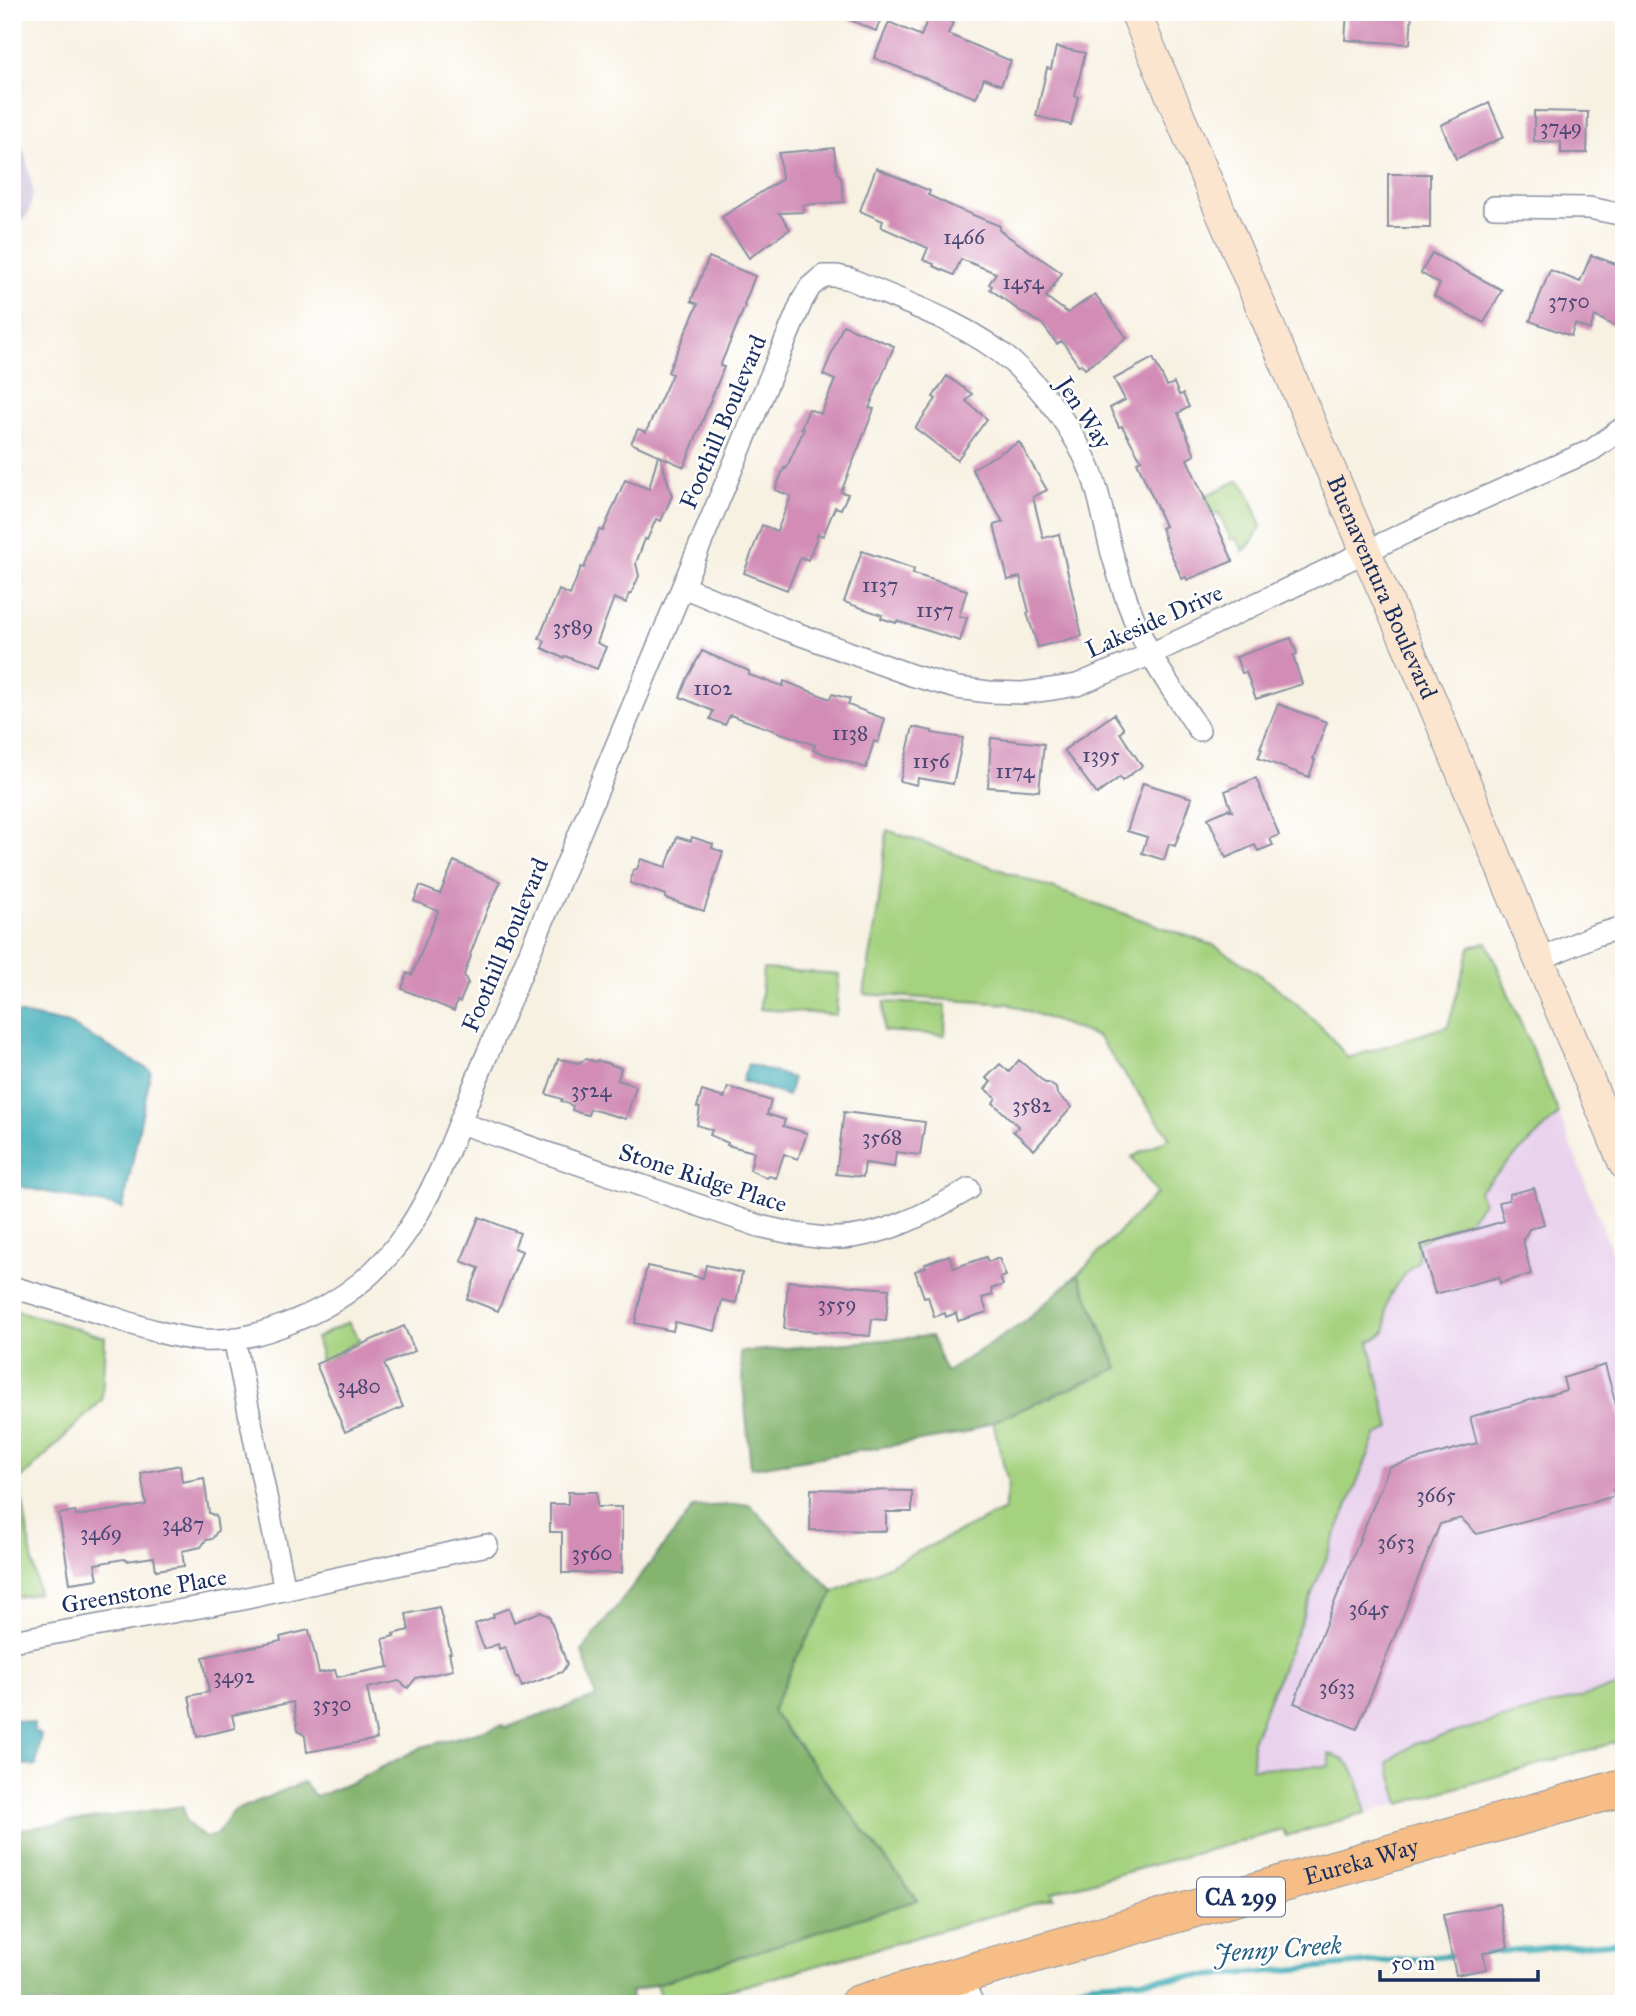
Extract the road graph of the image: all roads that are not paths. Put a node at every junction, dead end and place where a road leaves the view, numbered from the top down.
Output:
1 (1135, 12) edge
2 (1494, 207) dead end
3 (1624, 215) edge
4 (823, 276) joint
5 (1624, 427) edge
6 (1366, 552) junction
7 (683, 587) junction
8 (1151, 654) junction
9 (1199, 730) dead end
10 (1624, 927) edge
11 (1540, 959) junction
12 (460, 1124) junction
13 (1624, 1164) edge
14 (970, 1189) dead end
15 (12, 1287) edge
16 (234, 1338) junction
17 (487, 1545) dead end
18 (285, 1590) junction
19 (12, 1641) edge
20 (1624, 1787) edge
21 (966, 1990) edge
22 (858, 2004) edge

1 - 6 main road, Buenaventura Boulevard
2 - 3 street
4 - 7 street, Foothill Boulevard
4 - 8 street, Jen Way
5 - 6 street, Lakeside Drive
6 - 8 street, Lakeside Drive
6 - 11 main road, Buenaventura Boulevard
7 - 8 street, Lakeside Drive
7 - 12 street, Foothill Boulevard
8 - 9 street, Jen Way
10 - 11 street
11 - 13 main road, Buenaventura Boulevard
12 - 14 street, Stone Ridge Place
12 - 16 street, Foothill Boulevard
15 - 16 street, Foothill Boulevard
16 - 18 street
17 - 18 street, Greenstone Place
18 - 19 street, Greenstone Place
20 - 21 highway, Eureka Way / CA 299
21 - 22 highway, Eureka Way / CA 299

